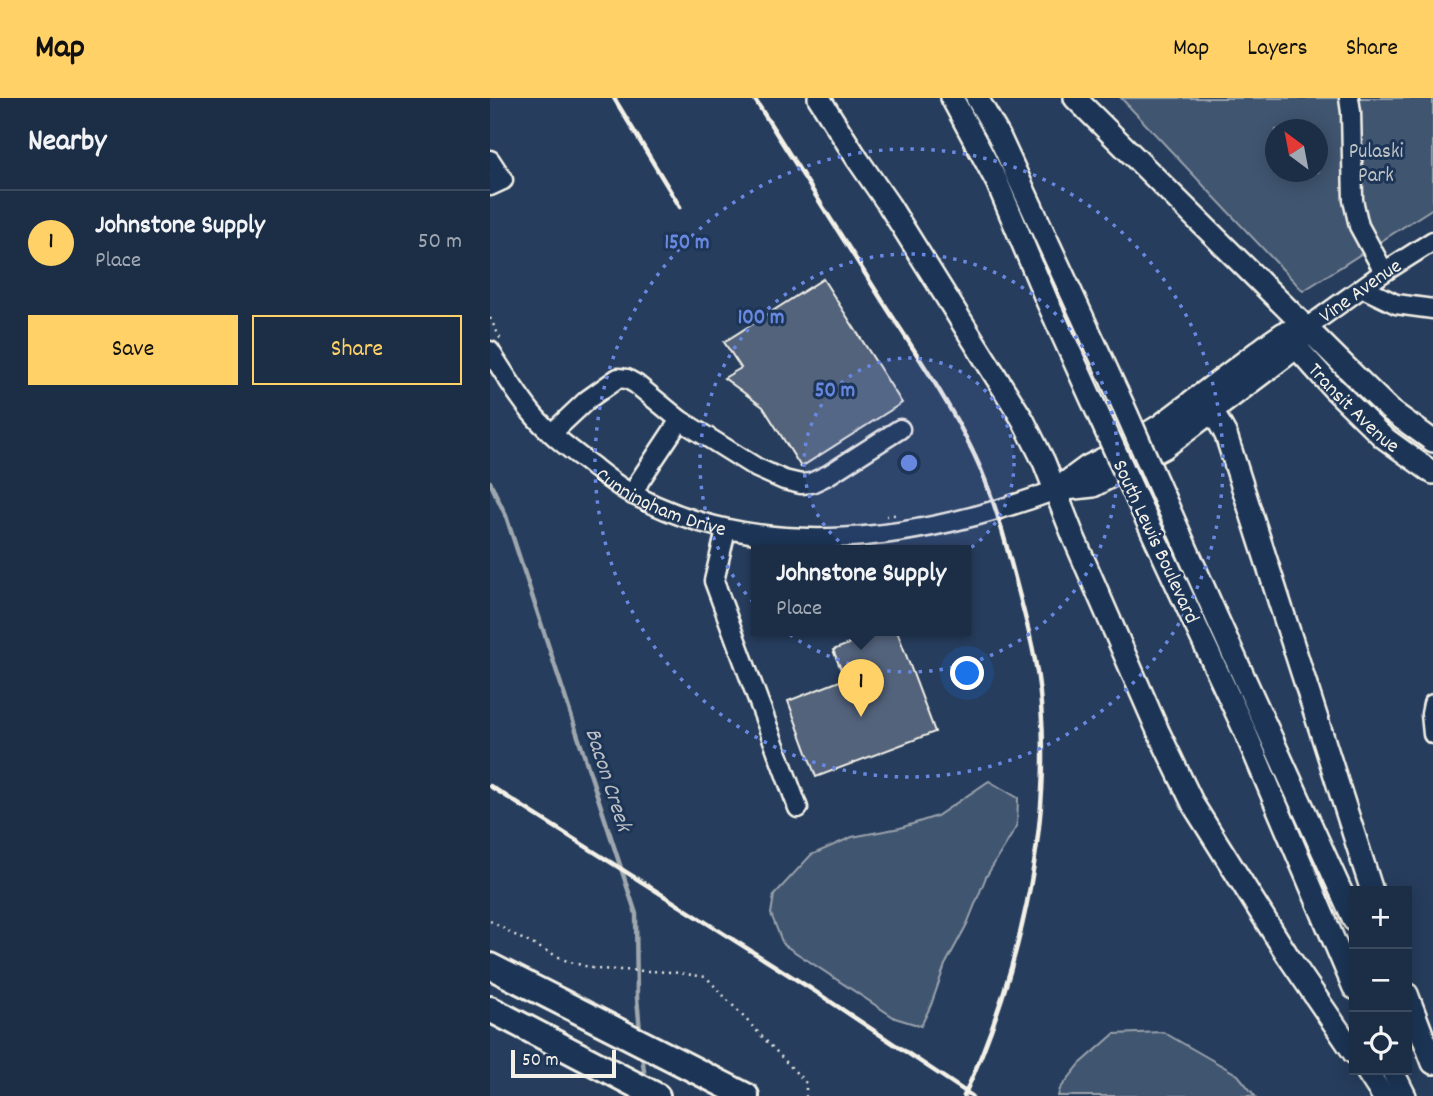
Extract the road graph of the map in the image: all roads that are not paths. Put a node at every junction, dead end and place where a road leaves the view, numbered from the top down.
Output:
1 (819, 98) edge
2 (952, 98) edge
3 (977, 98) edge
4 (1075, 98) edge
5 (1349, 98) edge
6 (490, 160) edge
7 (490, 186) edge
8 (1433, 241) edge
9 (1384, 272) junction
10 (1363, 288) junction
11 (1433, 309) edge
12 (1296, 336) junction
13 (496, 345) edge
14 (1192, 401) junction
15 (1212, 412) junction
16 (680, 419) junction
17 (900, 429) dead end
18 (552, 433) junction
19 (1433, 441) edge
20 (1433, 473) edge
21 (1056, 490) junction
22 (633, 495) junction
23 (726, 530) junction
24 (1433, 704) edge
25 (1433, 734) edge
26 (798, 808) dead end
27 (1371, 886) edge
28 (1349, 909) edge
29 (496, 969) edge
30 (1349, 976) edge
31 (1412, 1007) edge
32 (496, 1012) edge
33 (1412, 1039) edge
34 (1349, 1046) edge
35 (1433, 1063) edge
36 (1369, 1075) edge
37 (1394, 1075) edge
38 (1433, 1078) edge
39 (657, 1096) edge
40 (746, 1096) edge
41 (1384, 1096) edge
42 (1405, 1096) edge

1 - 21 main road
2 - 30 main road, South Lewis Boulevard, bridge
3 - 28 main road, South Lewis Boulevard, bridge
4 - 12 main road
5 - 9 street
6 - 7 street
8 - 9 street, Vine Avenue
9 - 10 street, Vine Avenue
10 - 11 street
10 - 12 street, Vine Avenue
12 - 14 main road, Cunningham Drive
12 - 15 main road
12 - 19 main road, Transit Avenue
12 - 20 main road, Transit Avenue
13 - 18 street, Cunningham Drive
14 - 15 main road
14 - 21 main road, Cunningham Drive
15 - 21 main road
15 - 27 main road
16 - 17 street
16 - 18 street
16 - 22 street
18 - 22 street, Cunningham Drive
21 - 23 street, Cunningham Drive
21 - 34 main road
22 - 23 street, Cunningham Drive
23 - 26 street
24 - 25 street
29 - 40 highway
31 - 35 main road
32 - 39 highway
33 - 38 main road
36 - 41 main road
37 - 42 main road

